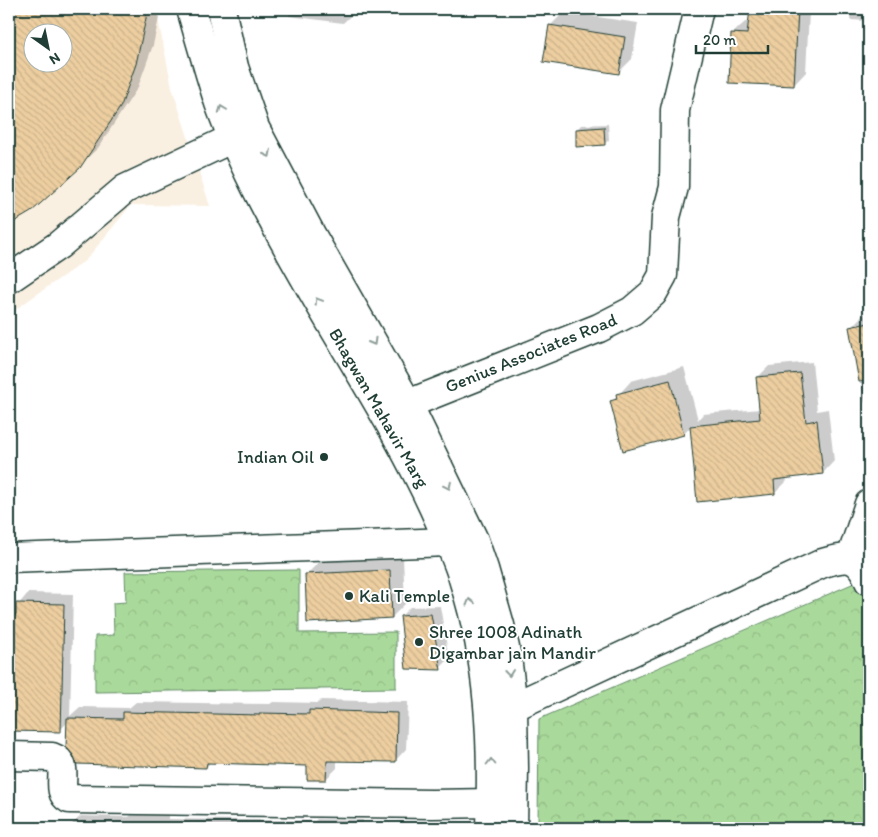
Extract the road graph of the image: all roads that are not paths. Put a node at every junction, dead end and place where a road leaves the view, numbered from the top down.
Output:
1 (191, 9) edge
2 (221, 9) edge
3 (699, 9) edge
4 (233, 138) junction
5 (9, 279) edge
6 (398, 412) junction
7 (869, 504) edge
8 (449, 542) junction
9 (9, 558) edge
10 (851, 558) junction
11 (869, 581) edge
12 (513, 707) junction
13 (9, 756) edge
14 (491, 816) edge
15 (513, 828) edge

4 -> 1 street, Bhagwan Mahavir Marg
2 -> 6 street, Bhagwan Mahavir Marg
3 - 6 street, Genius Associates Road
4 - 5 street
6 -> 4 street, Bhagwan Mahavir Marg
6 - 8 street, Bhagwan Mahavir Marg
6 -> 12 street, Bhagwan Mahavir Marg
7 - 10 street
8 - 9 street
14 -> 8 street, Bhagwan Mahavir Marg
10 - 11 street
10 - 12 street
12 - 15 street, Bhagwan Mahavir Marg
13 - 14 street

